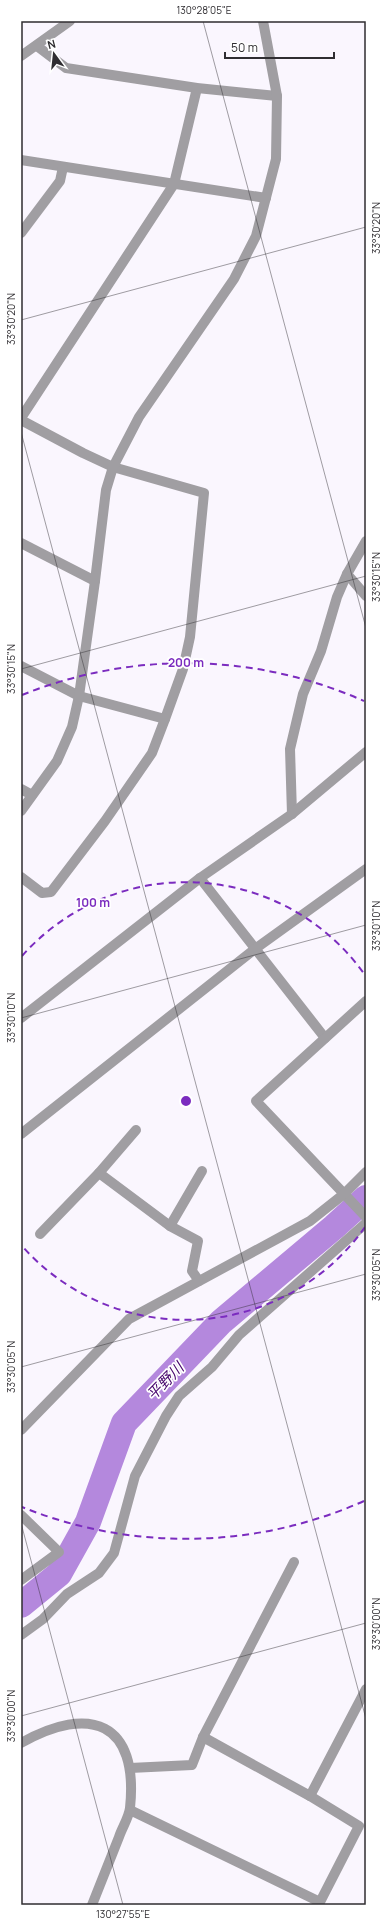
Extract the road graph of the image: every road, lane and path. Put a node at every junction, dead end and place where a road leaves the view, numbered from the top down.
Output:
1 (70, 21) edge
2 (263, 21) edge
3 (37, 46) junction
4 (21, 56) edge
5 (197, 88) junction
6 (277, 96) junction
7 (21, 160) edge
8 (63, 167) junction
9 (174, 184) junction
10 (266, 198) junction
11 (21, 233) edge
12 (21, 419) edge
13 (113, 467) junction
14 (366, 541) edge
15 (21, 543) edge
16 (347, 574) junction
17 (95, 581) junction
18 (366, 596) edge
19 (21, 666) edge
20 (79, 696) junction
21 (165, 719) junction
22 (366, 752) edge
23 (21, 789) edge
24 (32, 795) junction
25 (21, 812) edge
26 (292, 814) junction
27 (366, 869) edge
28 (21, 877) edge
29 (200, 878) junction
30 (255, 949) junction
31 (366, 1001) edge
32 (21, 1018) edge
33 (325, 1038) junction
34 (136, 1130) dead end
35 (21, 1134) edge
36 (202, 1171) dead end
37 (366, 1172) edge
38 (99, 1173) junction
39 (344, 1194) junction
40 (366, 1217) edge
41 (366, 1223) edge
42 (170, 1226) junction
43 (40, 1234) dead end
44 (199, 1281) junction
45 (21, 1430) edge
46 (21, 1515) edge
47 (294, 1562) dead end
48 (21, 1580) edge
49 (21, 1635) edge
50 (366, 1689) edge
51 (203, 1737) junction
52 (21, 1743) edge
53 (130, 1768) junction
54 (310, 1796) junction
55 (130, 1810) junction
56 (92, 1905) edge

1 - 3 street
2 - 6 street
3 - 4 street
3 - 5 street
5 - 6 street
5 - 9 street
6 - 10 street
7 - 8 street
8 - 9 street
8 - 11 street
9 - 10 street
9 - 12 street
10 - 13 street
12 - 13 street
13 - 17 street
13 - 21 street
14 - 16 street
15 - 17 street
16 - 18 street
16 - 26 street
17 - 20 street
19 - 20 street
20 - 21 street
20 - 24 street
21 - 28 street
22 - 26 street
23 - 24 street
24 - 25 street
26 - 29 street
27 - 30 street
29 - 30 street
29 - 32 street
30 - 33 street
30 - 35 street
31 - 33 street
33 - 39 street
34 - 38 street
36 - 42 street
37 - 39 street
38 - 42 street
38 - 43 street
39 - 40 street
39 - 44 street
41 - 49 street
42 - 44 street
44 - 45 street
46 - 48 street
47 - 51 street
50 - 54 street
51 - 53 street
51 - 54 street
52 - 53 street
53 - 55 street
54 - 55 street
55 - 56 street

